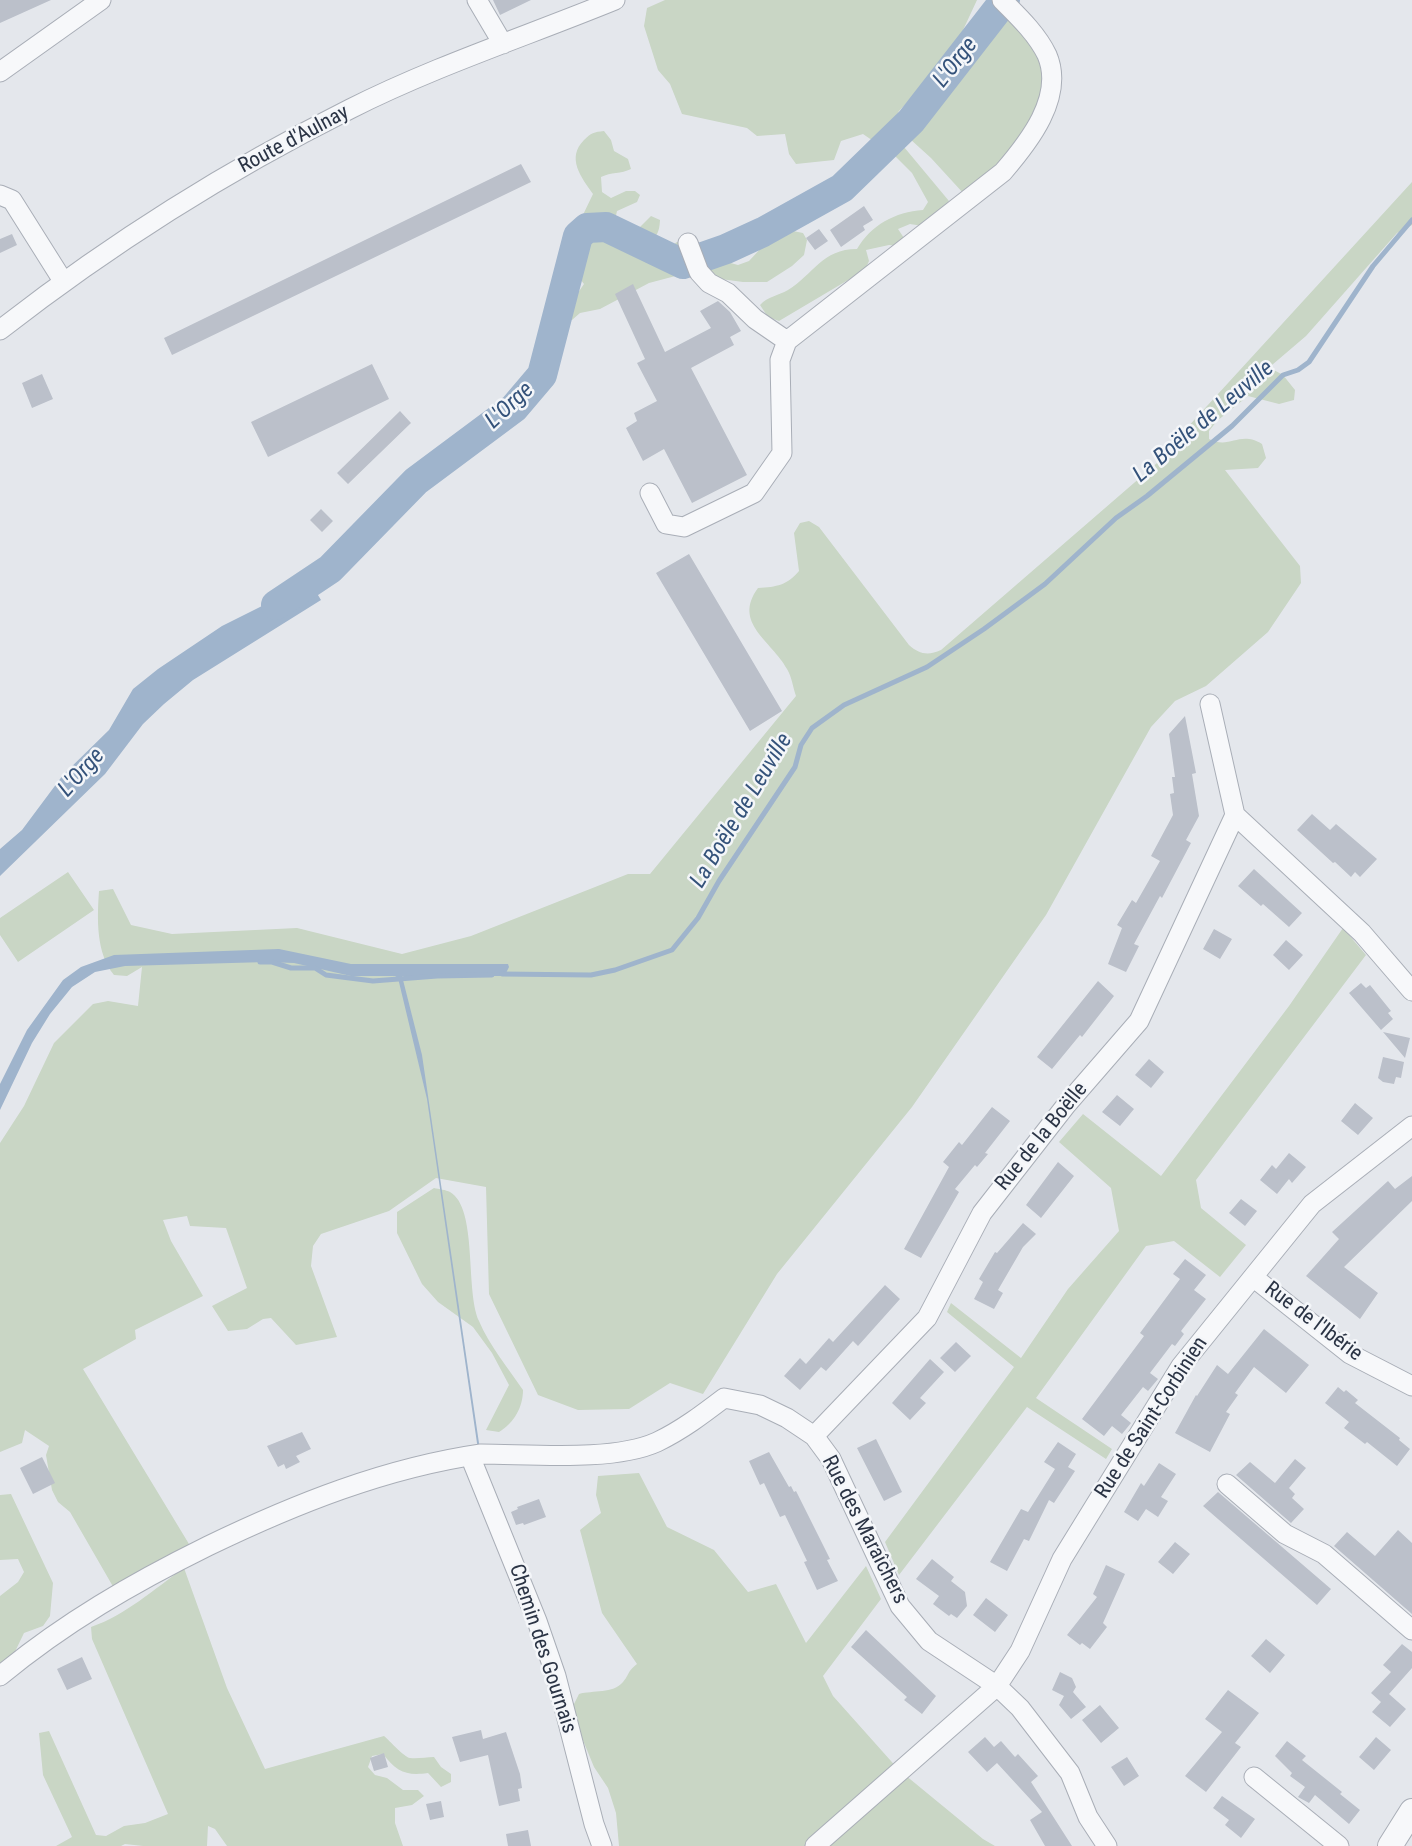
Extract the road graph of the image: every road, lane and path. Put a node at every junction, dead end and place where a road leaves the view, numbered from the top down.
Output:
1 (102, 0) edge
2 (477, 0) edge
3 (615, 0) edge
4 (1002, 0) edge
5 (503, 44) junction
6 (0, 72) edge
7 (0, 178) edge
8 (6, 198) edge
9 (688, 243) dead end
10 (62, 281) junction
11 (0, 330) edge
12 (788, 341) junction
13 (650, 493) dead end
14 (1210, 704) dead end
15 (1235, 815) junction
16 (1412, 990) edge
17 (1412, 1126) edge
18 (1253, 1277) junction
19 (1412, 1386) edge
20 (814, 1436) junction
21 (470, 1456) junction
22 (1227, 1484) dead end
23 (1412, 1630) edge
24 (0, 1676) edge
25 (997, 1686) junction
26 (1254, 1777) dead end
27 (1412, 1811) edge
28 (602, 1846) edge
29 (815, 1846) edge
30 (1107, 1846) edge
31 (1339, 1846) edge
32 (1390, 1846) edge

1 - 6 street
2 - 5 street
3 - 5 street, Route d'Aulnay
4 - 12 street
5 - 10 street, Route d'Aulnay
7 - 8 street
8 - 10 street
9 - 12 street
10 - 11 street, Route d'Aulnay
12 - 13 street
14 - 15 street
15 - 16 street
15 - 20 street, Rue de la Boëlle
17 - 18 street, Rue de Saint-Corbinien
18 - 19 street, Rue de l'Ibérie
18 - 25 street, Rue de Saint-Corbinien
20 - 21 street, Rue des Maraîchers
20 - 25 street, Rue des Maraîchers
21 - 24 street, Rue des Maraîchers
21 - 28 street, Chemin des Gournais
22 - 23 street
25 - 29 street
25 - 30 street, Rue des Maraîchers
26 - 31 street
27 - 32 street

